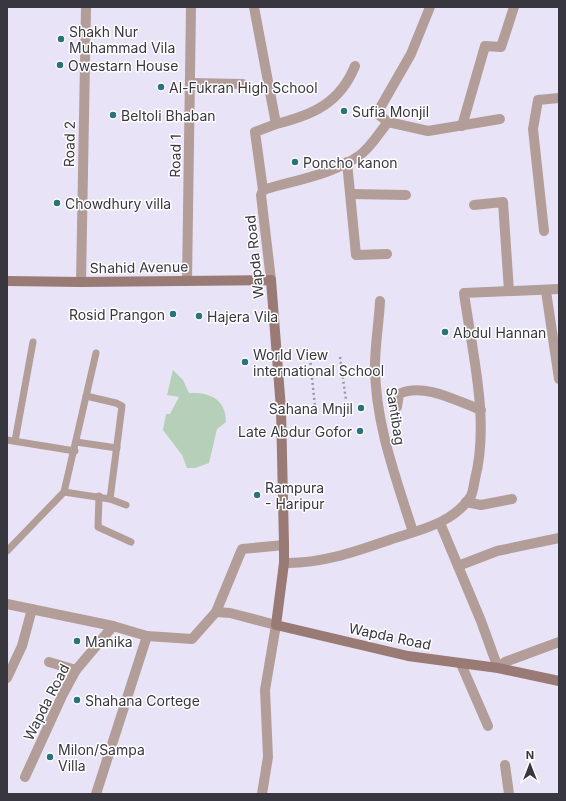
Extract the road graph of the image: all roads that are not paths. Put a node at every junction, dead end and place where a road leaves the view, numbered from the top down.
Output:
1 (86, 7) edge
2 (191, 7) edge
3 (254, 7) edge
4 (430, 7) edge
5 (514, 7) edge
6 (355, 66) dead end
7 (190, 83) junction
8 (243, 84) dead end
9 (559, 98) edge
10 (500, 119) dead end
11 (388, 122) junction
12 (276, 124) junction
13 (462, 126) junction
14 (347, 162) junction
15 (263, 190) junction
16 (351, 194) junction
17 (406, 195) dead end
18 (474, 205) dead end
19 (544, 231) dead end
20 (387, 254) dead end
21 (188, 280) junction
22 (271, 280) junction
23 (7, 281) edge
24 (81, 282) junction
25 (559, 289) edge
26 (508, 291) junction
27 (546, 291) junction
28 (380, 302) dead end
29 (33, 342) dead end
30 (96, 354) dead end
31 (559, 379) edge
32 (86, 396) junction
33 (397, 406) dead end
34 (481, 410) junction
35 (7, 440) edge
36 (15, 441) junction
37 (76, 442) junction
38 (117, 448) junction
39 (75, 451) junction
40 (64, 492) junction
41 (99, 496) junction
42 (110, 499) junction
43 (512, 499) dead end
44 (466, 502) junction
45 (126, 505) dead end
46 (440, 523) junction
47 (413, 532) junction
48 (559, 538) edge
49 (131, 542) dead end
50 (284, 545) junction
51 (7, 551) edge
52 (284, 563) junction
53 (458, 566) junction
54 (7, 604) edge
55 (32, 609) junction
56 (216, 612) junction
57 (276, 625) junction
58 (113, 626) junction
59 (147, 636) junction
60 (559, 642) edge
61 (49, 662) dead end
62 (461, 664) junction
63 (498, 668) junction
64 (76, 670) junction
65 (7, 678) edge
66 (559, 680) edge
67 (488, 726) dead end
68 (505, 766) dead end
69 (25, 777) dead end
70 (96, 794) edge
71 (262, 794) edge
72 (509, 794) edge

1 - 24 street, Road 2
2 - 7 street, Road 1
3 - 12 street
4 - 11 street
5 - 13 street
6 - 12 street
7 - 8 street
7 - 21 street, Road 1
9 - 19 street
10 - 13 street
11 - 13 street
11 - 14 street
12 - 15 street, Wapda Road
14 - 15 street
14 - 16 street
15 - 22 street, Wapda Road
16 - 17 street
16 - 20 street
18 - 26 street
21 - 22 street, Shahid Avenue
21 - 24 street, Shahid Avenue
22 - 50 street, Wapda Road
23 - 24 street, Shahid Avenue
25 - 27 street
26 - 27 street
26 - 34 street
27 - 31 street
28 - 47 street, Santibag
29 - 36 lane
30 - 32 lane
32 - 37 lane
32 - 38 lane
33 - 34 street, Santibag
34 - 44 street
35 - 36 lane
36 - 39 lane
37 - 38 lane
37 - 39 lane
38 - 42 lane
39 - 40 lane
40 - 41 lane
40 - 51 lane
41 - 42 lane
41 - 49 lane
42 - 45 lane
43 - 44 street
44 - 46 street
46 - 47 street
46 - 53 street
47 - 52 street
48 - 53 street
50 - 52 street, Wapda Road
50 - 56 street
52 - 57 street, Wapda Road
53 - 63 street
54 - 55 street
55 - 58 street
55 - 65 street
56 - 57 street, Wapda Road
56 - 59 street
57 - 62 street, Wapda Road
57 - 71 street
58 - 59 street
58 - 64 street, Wapda Road
59 - 70 street
60 - 63 street
61 - 64 street
62 - 63 street, Wapda Road
62 - 67 street
63 - 66 street, Wapda Road
64 - 69 street, Wapda Road
68 - 72 street

